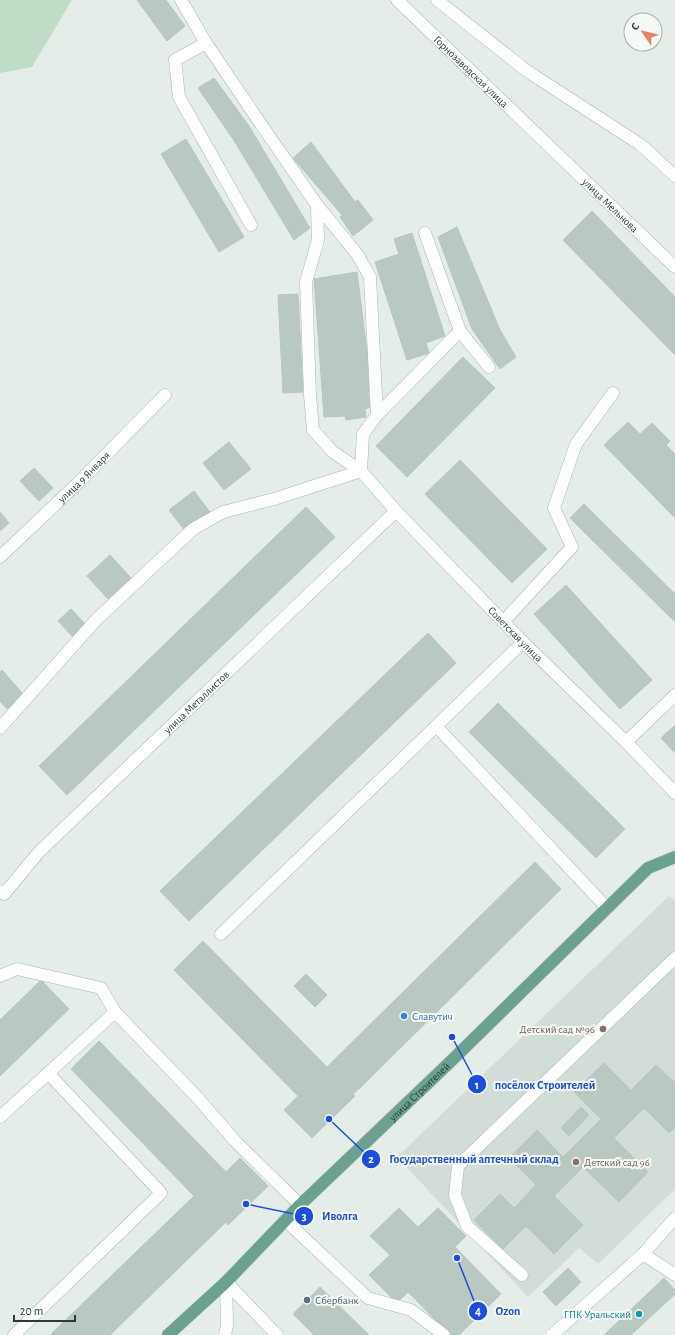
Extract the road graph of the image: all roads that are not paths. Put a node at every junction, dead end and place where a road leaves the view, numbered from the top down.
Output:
1 (181, 0) edge
2 (397, 0) edge
3 (437, 0) edge
4 (206, 43) junction
5 (546, 142) joint
6 (675, 176) edge
7 (317, 206) junction
8 (251, 225) dead end
9 (426, 233) dead end
10 (675, 267) edge
11 (460, 331) junction
12 (489, 367) dead end
13 (613, 393) dead end
14 (165, 395) dead end
15 (377, 414) junction
16 (361, 471) junction
17 (396, 511) junction
18 (0, 557) edge
19 (504, 621) junction
20 (523, 642) junction
21 (675, 695) edge
22 (436, 726) junction
23 (0, 728) edge
24 (626, 742) junction
25 (675, 793) edge
26 (675, 857) edge
27 (0, 891) edge
28 (607, 908) junction
29 (221, 934) dead end
30 (675, 958) edge
31 (0, 976) edge
32 (115, 1012) junction
33 (48, 1073) junction
34 (0, 1117) edge
35 (300, 1205) junction
36 (675, 1218) edge
37 (285, 1220) junction
38 (643, 1254) junction
39 (522, 1275) dead end
40 (675, 1276) edge
41 (226, 1282) junction
42 (14, 1335) edge
43 (168, 1335) edge
44 (225, 1335) edge
45 (277, 1335) edge
46 (444, 1335) edge
47 (552, 1335) edge

1 - 4 street
2 - 5 street, Горнозаводская улица
3 - 6 street
4 - 7 street
4 - 8 street
5 - 10 street, улица Мельнова
7 - 15 street
7 - 16 street, Советская улица
9 - 11 street
11 - 12 street
11 - 15 street
13 - 19 street
14 - 18 street, улица 9 Января
15 - 16 street
16 - 17 street, Советская улица
16 - 23 street
17 - 19 street, Советская улица
17 - 27 street, улица Металлистов
19 - 20 street, Советская улица
20 - 22 street
20 - 24 street, Советская улица
21 - 24 street
22 - 28 street
22 - 29 street
24 - 25 street, Советская улица
26 - 28 main road, улица Строителей
28 - 35 main road, улица Строителей
30 - 39 street
31 - 32 street
32 - 33 street
32 - 35 street
33 - 34 street
33 - 42 street
35 - 37 main road, улица Строителей
36 - 38 street
37 - 41 main road, улица Строителей
37 - 46 street
38 - 40 street
38 - 47 street
41 - 43 main road, улица Строителей
41 - 44 street
41 - 45 street

